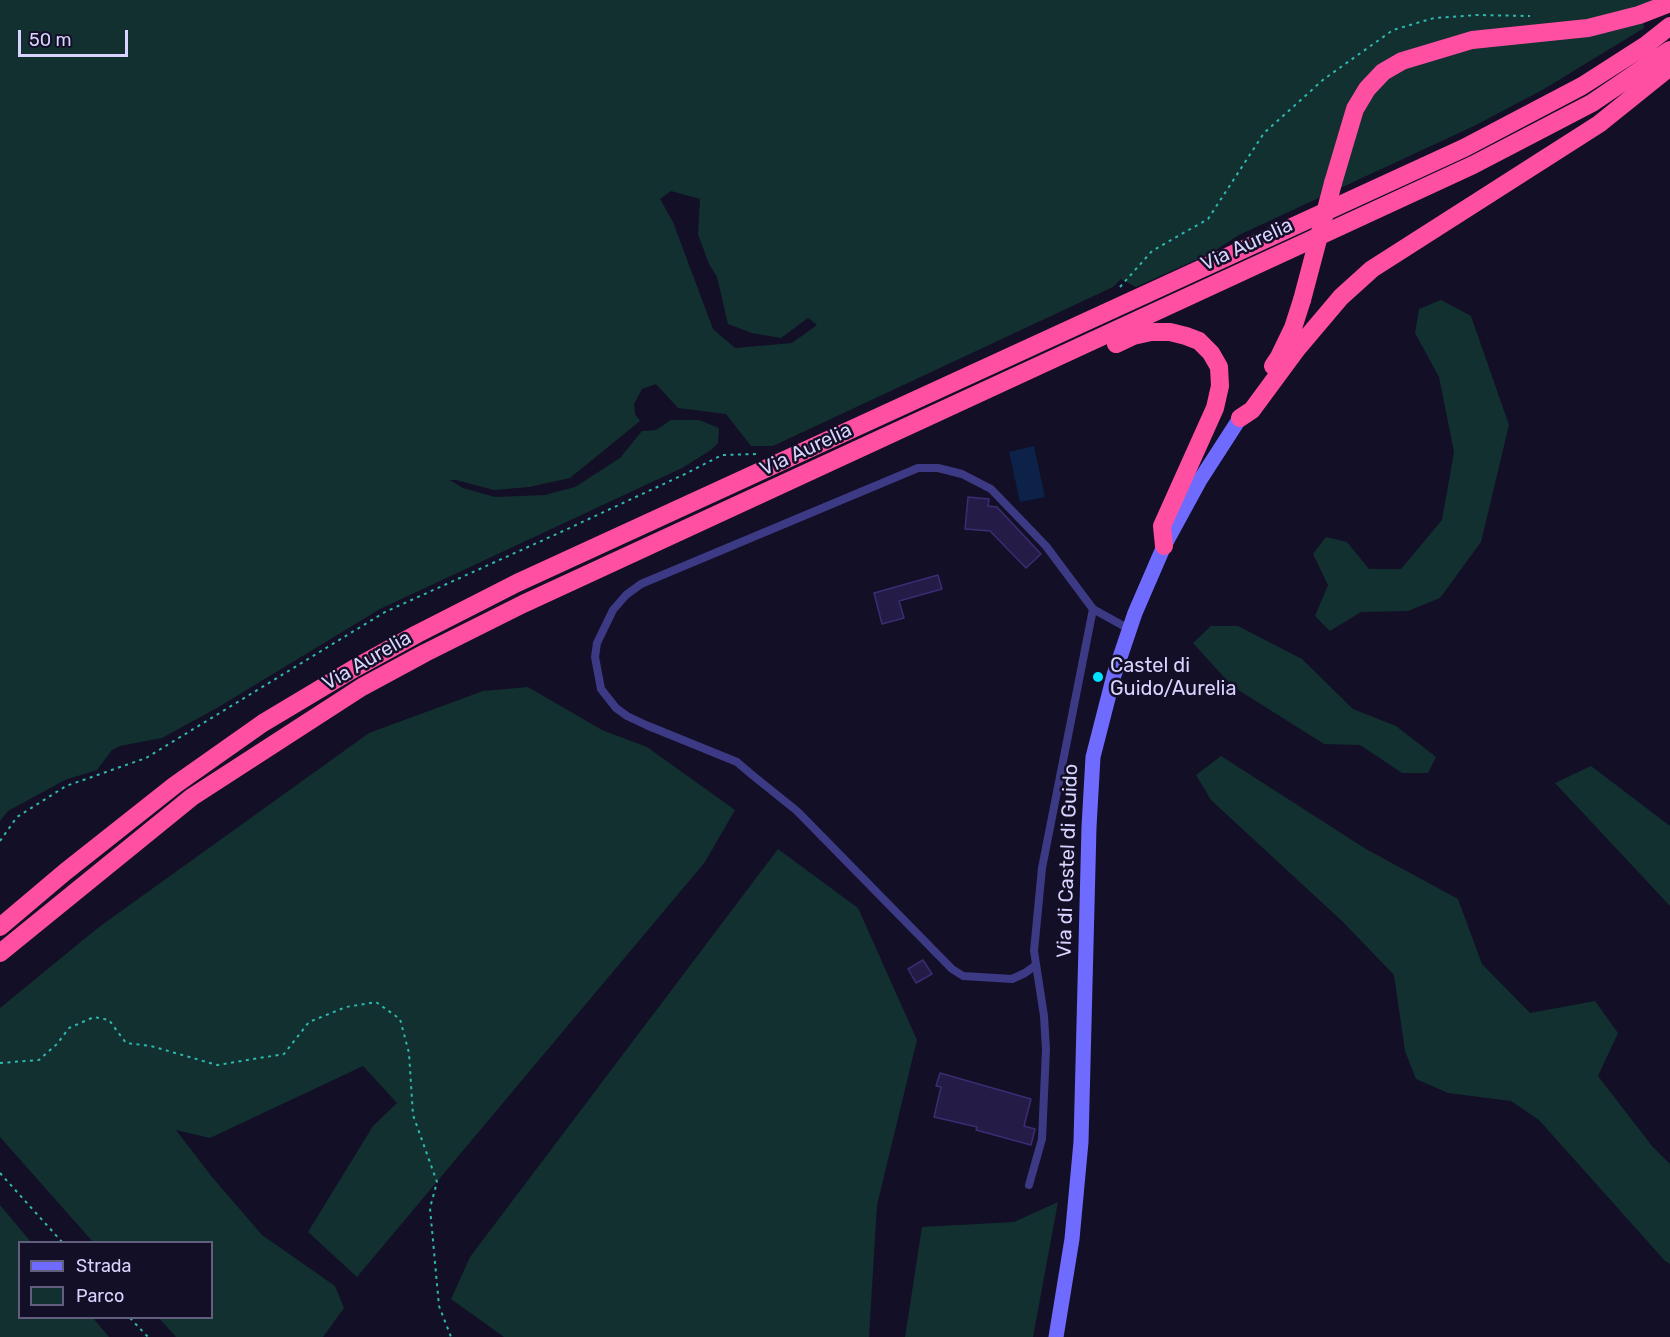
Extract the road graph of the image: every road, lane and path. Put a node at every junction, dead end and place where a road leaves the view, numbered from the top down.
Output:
1 (1670, 3) edge
2 (1530, 16) dead end
3 (1670, 26) edge
4 (1670, 50) edge
5 (1670, 67) edge
6 (1112, 291) dead end
7 (1240, 418) junction
8 (760, 454) dead end
9 (812, 472) junction
10 (1164, 546) junction
11 (1094, 609) junction
12 (1129, 629) junction
13 (0, 842) edge
14 (0, 927) edge
15 (0, 953) edge
16 (1036, 965) junction
17 (0, 1063) edge
18 (0, 1173) edge
19 (1029, 1185) dead end
20 (61, 1241) edge
21 (132, 1319) edge
22 (148, 1337) edge
23 (451, 1337) edge
24 (1056, 1337) edge

1 - 7 highway, bridge
2 - 6 path
3 - 14 highway, Via Aurelia
4 - 9 highway, Via Aurelia
5 - 7 highway
7 - 10 street, Via di Castel di Guido
8 - 13 path
9 - 10 highway
9 - 15 highway, Via Aurelia
10 - 12 street, Via di Castel di Guido
11 - 12 lane
11 - 16 lane
11 - 16 lane
12 - 24 street, Via di Castel di Guido
16 - 19 lane
17 - 23 path
18 - 20 path
21 - 22 path

